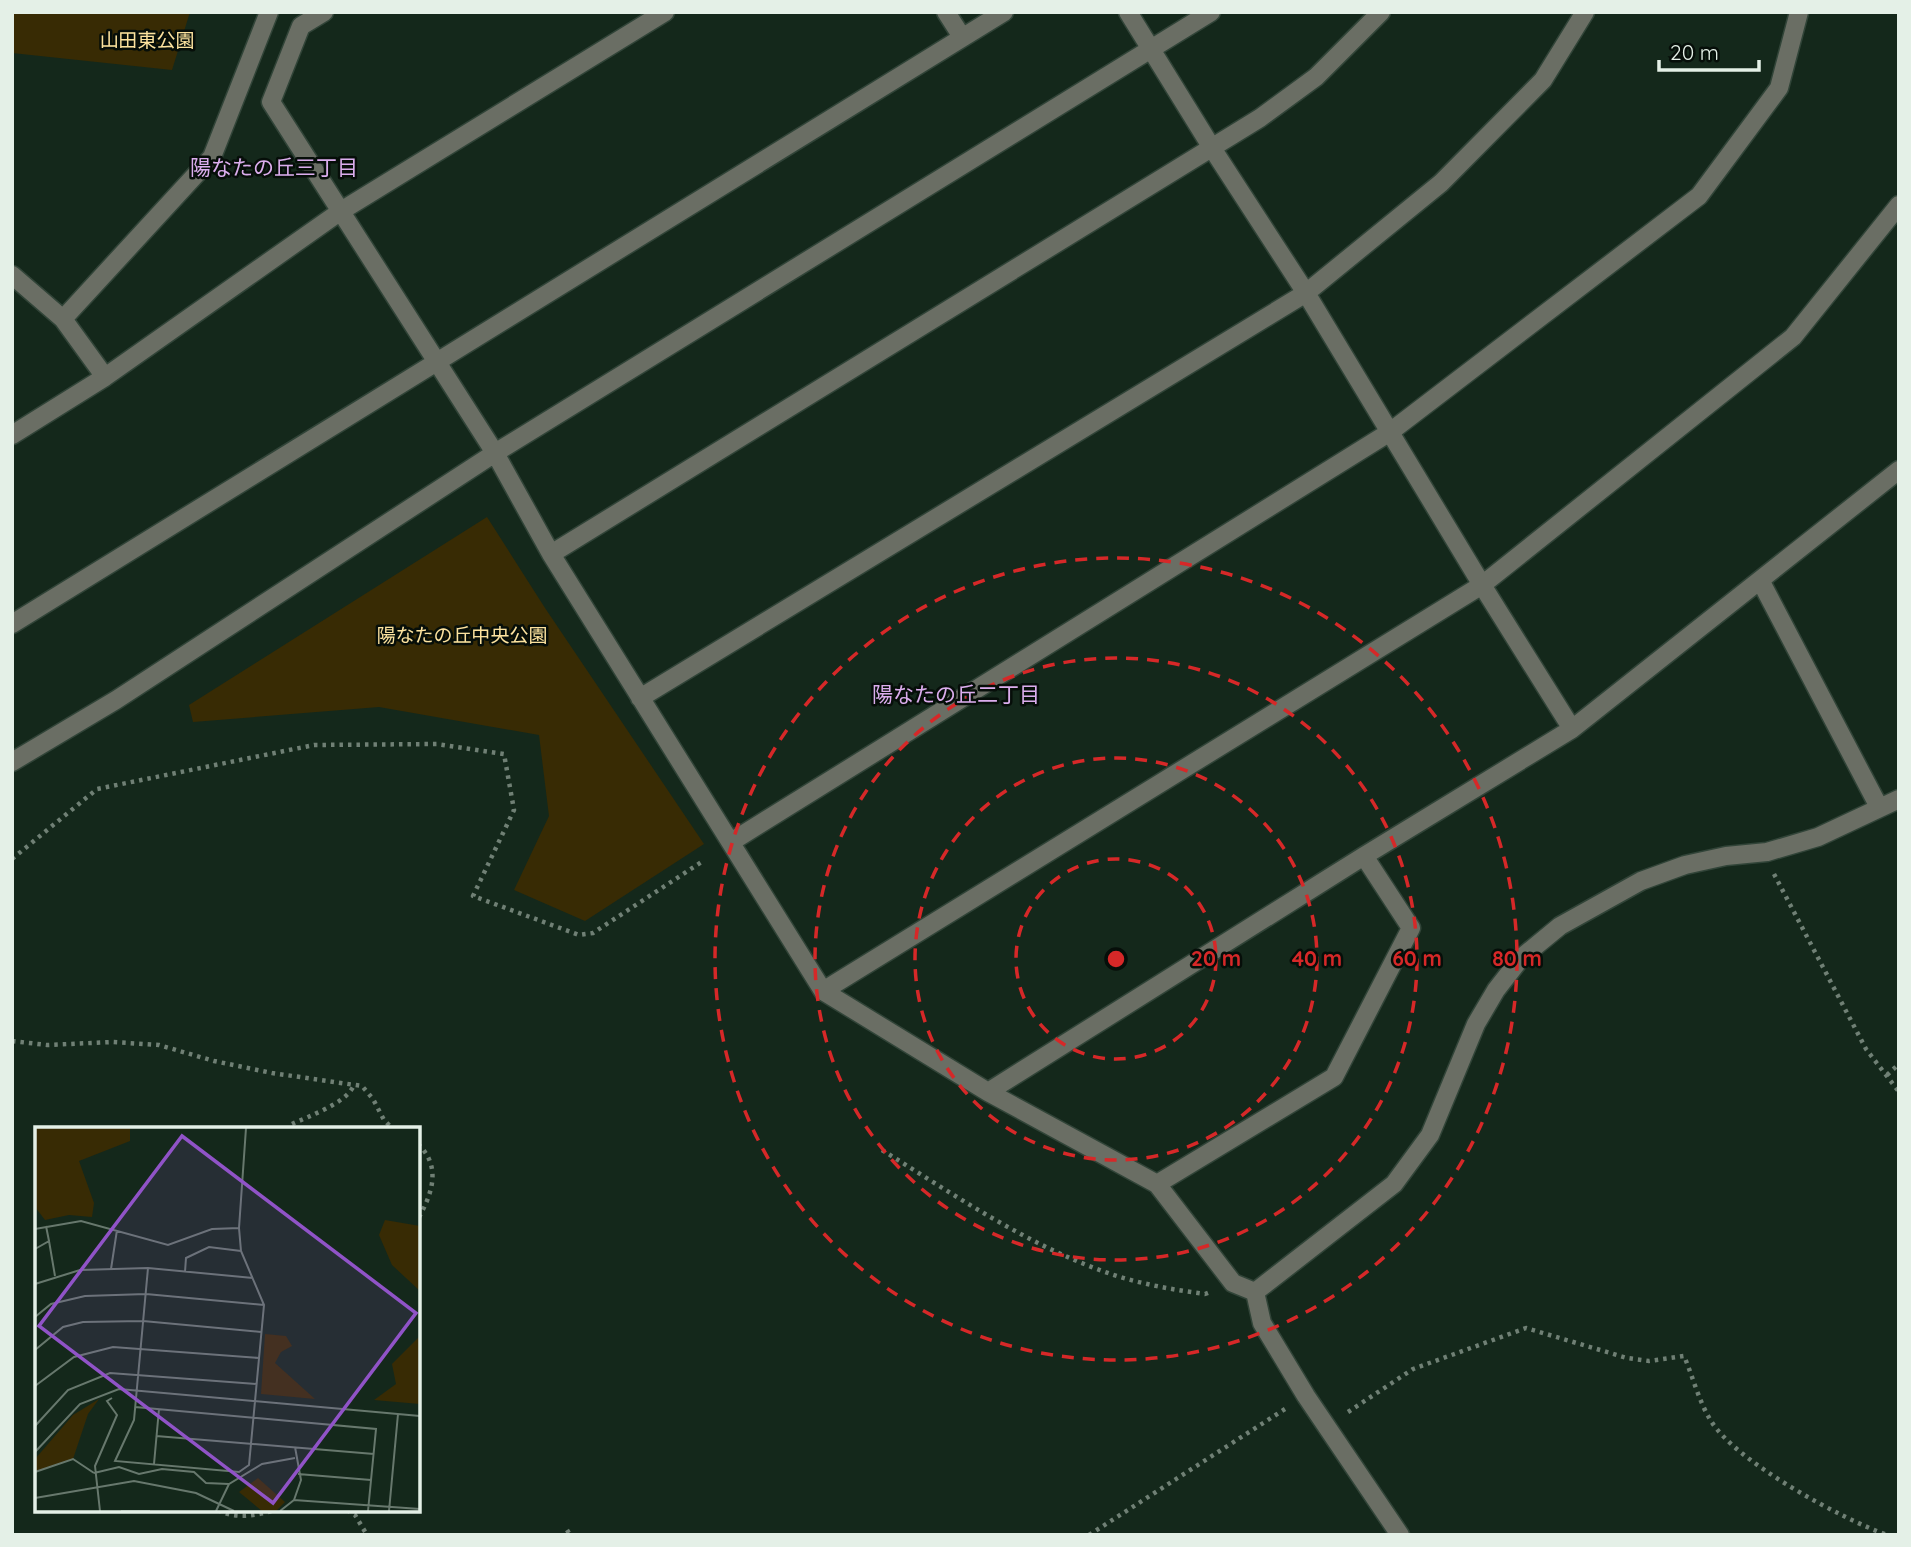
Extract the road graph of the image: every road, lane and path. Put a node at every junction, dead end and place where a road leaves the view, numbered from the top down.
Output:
1 (269, 12) edge
2 (324, 12) edge
3 (665, 12) edge
4 (946, 12) edge
5 (1003, 12) edge
6 (1128, 12) edge
7 (1212, 12) edge
8 (1381, 12) edge
9 (1585, 12) edge
10 (1799, 12) edge
11 (962, 37) junction
12 (1152, 51) junction
13 (1212, 148) junction
14 (1899, 205) edge
15 (341, 211) junction
16 (12, 275) edge
17 (1306, 293) junction
18 (63, 319) junction
19 (436, 363) junction
20 (104, 377) junction
21 (1390, 432) junction
22 (12, 435) edge
23 (495, 453) junction
24 (1899, 470) edge
25 (551, 554) junction
26 (1760, 580) junction
27 (1482, 585) junction
28 (12, 624) edge
29 (640, 698) junction
30 (1572, 729) junction
31 (12, 762) edge
32 (1899, 799) edge
33 (1879, 807) junction
34 (731, 842) junction
35 (1768, 852) junction
36 (1364, 856) junction
37 (12, 859) edge
38 (703, 861) dead end
39 (822, 990) junction
40 (12, 1041) edge
41 (1899, 1064) edge
42 (1886, 1075) junction
43 (354, 1085) junction
44 (988, 1092) junction
45 (1899, 1092) edge
46 (292, 1124) dead end
47 (391, 1127) edge
48 (420, 1147) edge
49 (882, 1150) dead end
50 (1157, 1184) junction
51 (420, 1216) edge
52 (1233, 1283) junction
53 (1255, 1292) junction
54 (1306, 1395) junction
55 (1327, 1426) junction
56 (222, 1512) edge
57 (266, 1512) edge
58 (350, 1512) edge
59 (367, 1535) edge
60 (1089, 1535) edge
61 (1400, 1535) edge
62 (1887, 1535) edge

1 - 18 street
2 - 15 street
3 - 15 street
4 - 11 street
5 - 11 street
6 - 12 street
7 - 12 street
8 - 13 street
9 - 17 street
10 - 21 street
11 - 19 street
12 - 13 street
12 - 23 street
13 - 17 street
13 - 25 street
14 - 27 street
15 - 19 street
15 - 20 street
16 - 18 street
17 - 21 street
17 - 29 street
18 - 20 street
19 - 23 street
19 - 28 street
20 - 22 street
21 - 27 street
21 - 34 street
23 - 25 street
23 - 31 street
24 - 26 street
25 - 29 street
26 - 30 street
26 - 33 street
27 - 30 street
27 - 39 street
29 - 34 street
30 - 36 street
32 - 33 street
33 - 35 street
34 - 39 street
35 - 42 path
35 - 53 street
36 - 44 street
36 - 50 street
37 - 38 path
39 - 44 street
40 - 43 path
41 - 42 path
42 - 45 path
43 - 46 path
43 - 47 path
44 - 50 street
48 - 51 path
49 - 52 path
50 - 52 street
52 - 53 street
53 - 54 street
54 - 55 street
54 - 60 path
55 - 61 street
55 - 62 path
56 - 57 path
58 - 59 path

